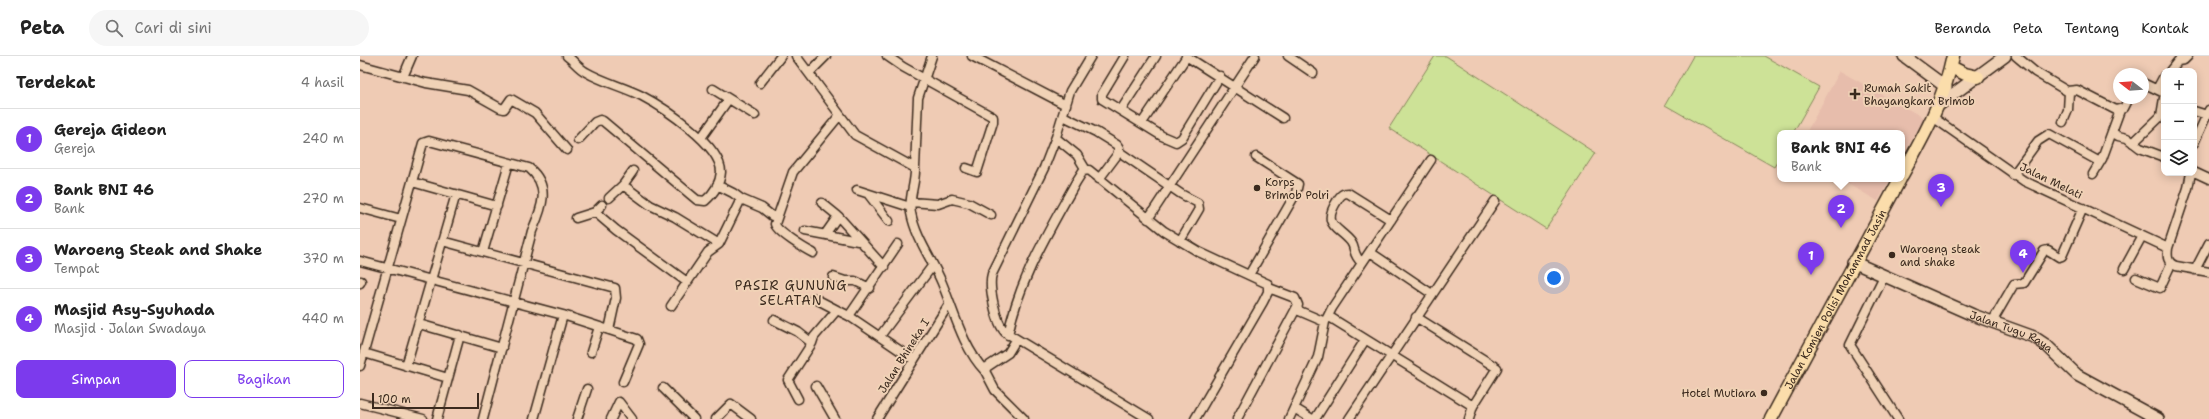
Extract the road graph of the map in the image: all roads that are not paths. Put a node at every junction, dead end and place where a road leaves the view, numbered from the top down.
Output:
1 (412, 56) edge
2 (567, 56) edge
3 (781, 56) edge
4 (796, 56) edge
5 (826, 56) edge
6 (887, 56) edge
7 (932, 56) edge
8 (972, 56) edge
9 (1091, 56) edge
10 (1125, 56) edge
11 (1156, 56) edge
12 (1187, 56) edge
13 (1256, 56) edge
14 (1288, 56) edge
15 (1904, 56) edge
16 (2005, 56) edge
17 (2016, 56) edge
18 (2188, 56) edge
19 (982, 58) edge
20 (1952, 61) edge
21 (360, 65) edge
22 (2172, 68) edge
23 (810, 72) junction
24 (1313, 73) dead end
25 (1220, 76) junction
26 (403, 77) junction
27 (1978, 77) junction
28 (923, 79) junction
29 (760, 83) dead end
30 (2149, 86) edge
31 (1236, 87) junction
32 (1946, 87) junction
33 (713, 89) dead end
34 (2160, 91) edge
35 (2068, 92) junction
36 (728, 100) junction
37 (1940, 104) junction
38 (2126, 104) edge
39 (2163, 104) edge
40 (1066, 105) junction
41 (1121, 110) junction
42 (2120, 110) junction
43 (2197, 111) edge
44 (2208, 113) edge
45 (755, 115) dead end
46 (839, 116) junction
47 (1063, 116) junction
48 (1283, 118) dead end
49 (1934, 118) junction
50 (2063, 122) dead end
51 (1142, 123) junction
52 (2112, 132) junction
53 (701, 138) junction
54 (1056, 138) junction
55 (578, 140) dead end
56 (2195, 140) edge
57 (2133, 144) junction
58 (567, 150) dead end
59 (1118, 151) junction
60 (2161, 156) edge
61 (1256, 157) dead end
62 (1431, 160) dead end
63 (2100, 162) junction
64 (509, 163) junction
65 (915, 168) junction
66 (966, 168) dead end
67 (1086, 170) junction
68 (1905, 170) edge
69 (634, 171) dead end
70 (2197, 173) edge
71 (2093, 174) dead end
72 (2013, 175) junction
73 (2190, 176) edge
74 (1099, 179) junction
75 (2209, 179) edge
76 (412, 182) junction
77 (1898, 182) edge
78 (623, 185) junction
79 (717, 185) junction
80 (1171, 187) junction
81 (857, 190) dead end
82 (456, 194) junction
83 (869, 195) junction
84 (609, 198) dead end
85 (741, 199) junction
86 (1495, 201) dead end
87 (822, 203) dead end
88 (911, 204) junction
89 (602, 205) dead end
90 (497, 206) junction
91 (360, 208) edge
92 (2083, 208) junction
93 (595, 212) junction
94 (991, 215) dead end
95 (777, 216) junction
96 (838, 216) junction
97 (576, 218) dead end
98 (401, 219) junction
99 (1148, 219) junction
100 (1391, 220) junction
101 (889, 221) dead end
102 (805, 231) dead end
103 (826, 233) junction
104 (2142, 236) junction
105 (442, 241) junction
106 (858, 241) junction
107 (1180, 241) junction
108 (2209, 242) edge
109 (719, 244) junction
110 (898, 244) dead end
111 (2168, 248) junction
112 (483, 252) junction
113 (1370, 252) junction
114 (813, 253) dead end
115 (360, 261) edge
116 (1853, 262) junction
117 (523, 263) junction
118 (1362, 263) junction
119 (2171, 264) junction
120 (933, 266) junction
121 (884, 267) junction
122 (387, 268) junction
123 (2124, 269) dead end
124 (2195, 270) junction
125 (2209, 272) edge
126 (1249, 275) junction
127 (833, 276) dead end
128 (1884, 276) junction
129 (2136, 278) dead end
130 (431, 280) junction
131 (687, 282) junction
132 (870, 288) junction
133 (1269, 288) junction
134 (1432, 294) junction
135 (814, 298) dead end
136 (514, 302) junction
137 (949, 304) junction
138 (671, 306) dead end
139 (837, 310) junction
140 (1297, 310) junction
141 (563, 316) junction
142 (850, 316) junction
143 (1416, 317) junction
144 (1327, 319) junction
145 (774, 320) dead end
146 (1992, 322) junction
147 (419, 324) junction
148 (599, 327) junction
149 (609, 330) junction
150 (1008, 335) junction
151 (460, 336) junction
152 (880, 336) junction
153 (1016, 340) junction
154 (1365, 340) junction
155 (812, 343) junction
156 (502, 348) junction
157 (591, 352) dead end
158 (364, 353) junction
159 (1391, 354) junction
160 (914, 360) junction
161 (360, 366) edge
162 (406, 366) junction
163 (985, 371) junction
164 (448, 378) junction
165 (623, 382) dead end
166 (816, 386) dead end
167 (663, 388) dead end
168 (587, 389) dead end
169 (798, 399) dead end
170 (360, 403) edge
171 (1473, 406) junction
172 (1294, 408) junction
173 (423, 419) edge
174 (437, 419) edge
175 (483, 419) edge
176 (534, 419) edge
177 (577, 419) edge
178 (611, 419) edge
179 (632, 419) edge
180 (694, 419) edge
181 (716, 419) edge
182 (751, 419) edge
183 (835, 419) edge
184 (877, 419) edge
185 (1024, 419) edge
186 (1149, 419) edge
187 (1195, 419) edge
188 (1237, 419) edge
189 (1289, 419) edge
190 (1314, 419) edge
191 (1348, 419) edge
192 (1469, 419) edge
193 (1771, 419) edge
194 (1898, 419) edge
195 (2158, 419) edge

1 - 26 street
2 - 53 street
3 - 29 street
4 - 23 street
5 - 23 street
6 - 28 street
7 - 28 street
8 - 19 street
9 - 40 street
10 - 41 street
11 - 41 street
12 - 25 street
12 - 51 street
13 - 31 street
14 - 24 street
15 - 32 street
16 - 27 street
17 - 35 street
18 - 22 street
19 - 40 street
20 - 27 main road
20 - 32 main road
21 - 26 street
23 - 46 street
25 - 31 street
25 - 51 street
26 - 58 street
27 - 37 street
28 - 65 street
28 - 66 street
30 - 34 street
31 - 48 street
31 - 80 street
32 - 37 main road
33 - 36 street
35 - 42 street
35 - 50 street
36 - 45 street
36 - 53 street
37 - 49 main road
38 - 42 street
39 - 57 street
40 - 47 street
41 - 51 street
42 - 52 street
43 - 44 street
44 - 56 street
46 - 65 street
46 - 95 street
47 - 54 street
47 - 59 street
49 - 68 main road
49 - 72 street, Jalan Melati
52 - 57 street
52 - 63 street
53 - 79 street
54 - 67 street
54 - 150 street
55 - 79 street
57 - 60 street
59 - 74 street
59 - 80 street
61 - 126 street
62 - 100 street
63 - 71 street
63 - 72 street
64 - 76 street
64 - 90 street
64 - 117 street
65 - 88 street
67 - 74 street
67 - 150 street
69 - 78 street
70 - 75 street
72 - 92 street, Jalan Melati
73 - 111 street
74 - 99 street
76 - 82 street
76 - 98 street
77 - 116 main road, Jalan Komjen Polisi Mohammad Jasin
78 - 84 street
78 - 109 street
79 - 85 street
80 - 99 street
80 - 107 street
81 - 83 street
82 - 90 street
82 - 105 street
83 - 88 street
83 - 101 street
85 - 95 street
85 - 109 street
86 - 134 street
87 - 96 street
88 - 94 street
88 - 120 street
89 - 93 street
90 - 112 street
91 - 98 street
92 - 104 street, Jalan Melati
92 - 146 street
93 - 97 street
93 - 131 street
95 - 114 street
96 - 103 street
96 - 106 street
98 - 122 street
99 - 107 street
100 - 113 street
100 - 118 street
102 - 103 street
103 - 106 street
104 - 111 street, Jalan Melati
104 - 123 street
105 - 112 street
105 - 130 street
106 - 121 street
107 - 126 street
108 - 124 street
109 - 131 street
110 - 121 street
111 - 119 street
112 - 117 street
113 - 118 street
113 - 134 street
115 - 122 street
116 - 128 street, Jalan Tugu Raya
116 - 193 main road, Jalan Komjen Polisi Mohammad Jasin
117 - 136 street
117 - 149 street
118 - 144 street
119 - 124 street
119 - 129 street
120 - 137 street
120 - 152 street
121 - 132 street
122 - 130 street
122 - 158 street
124 - 125 street
126 - 133 street
127 - 132 street
128 - 146 street, Jalan Tugu Raya
128 - 194 street
130 - 136 street
130 - 147 street
131 - 138 street
132 - 142 street
133 - 140 street
133 - 187 street
134 - 143 street
135 - 139 street
136 - 141 street
136 - 156 street
137 - 160 street, Jalan Bhineka I
137 - 163 street
139 - 142 street
139 - 155 street
140 - 144 street
140 - 188 street
141 - 148 street
141 - 176 street
142 - 152 street
143 - 159 street
143 - 171 street
144 - 154 street
144 - 172 street
145 - 155 street
146 - 195 street, Jalan Tugu Raya
147 - 151 street
147 - 162 street
148 - 149 street
148 - 157 street
149 - 165 street
150 - 153 street
151 - 156 street
151 - 164 street
152 - 160 street
153 - 163 street
153 - 186 street
154 - 159 street
154 - 190 street
155 - 169 street
156 - 175 street
158 - 161 street
158 - 162 street
159 - 171 street
159 - 191 street
160 - 184 street, Jalan Bhineka I
162 - 164 street
163 - 185 street
164 - 174 street
166 - 183 street
167 - 180 street
168 - 177 street
170 - 173 street
171 - 192 street
172 - 189 street
172 - 190 street
178 - 179 street
181 - 182 street

